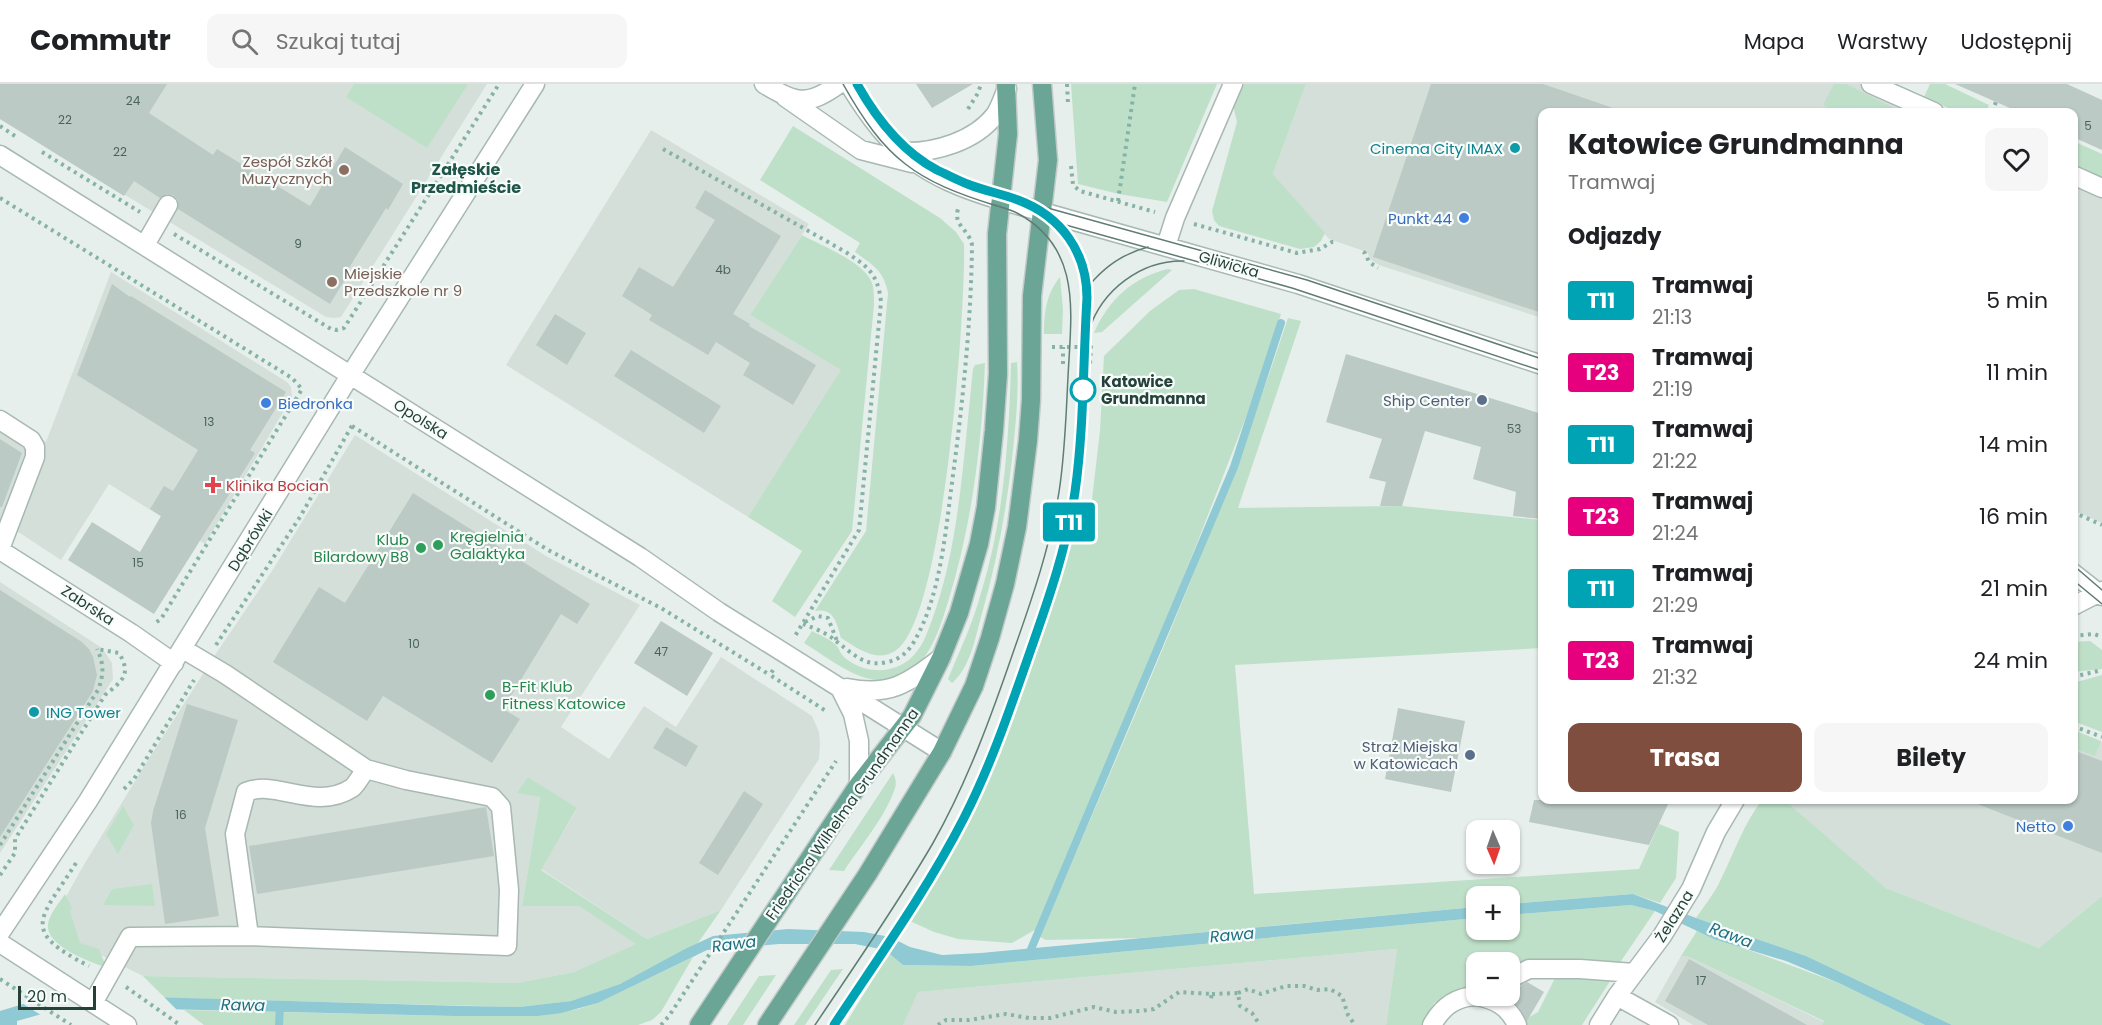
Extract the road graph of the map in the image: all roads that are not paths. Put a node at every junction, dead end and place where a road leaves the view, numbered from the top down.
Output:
1 (535, 84) edge
2 (764, 84) edge
3 (839, 84) edge
4 (849, 84) edge
5 (1042, 84) edge
6 (1233, 84) edge
7 (1871, 84) edge
8 (1007, 87) edge
9 (785, 97) junction
10 (1925, 108) edge
11 (0, 154) edge
12 (909, 158) junction
13 (2078, 177) edge
14 (2102, 188) edge
15 (1000, 200) junction
16 (168, 205) dead end
17 (1042, 212) junction
18 (145, 245) junction
19 (1166, 246) junction
20 (1538, 364) edge
21 (351, 374) junction
22 (0, 420) edge
23 (0, 550) edge
24 (2078, 577) edge
25 (2101, 594) edge
26 (2078, 604) edge
27 (179, 656) junction
28 (941, 658) junction
29 (839, 686) junction
30 (904, 727) junction
31 (942, 752) junction
32 (366, 769) junction
33 (859, 784) junction
34 (1733, 804) edge
35 (0, 933) edge
36 (249, 936) junction
37 (0, 943) edge
38 (1634, 973) junction
39 (1520, 974) edge
40 (1617, 996) junction
41 (1466, 998) edge
42 (93, 1003) junction
43 (1502, 1006) edge
44 (127, 1025) edge
45 (699, 1025) edge
46 (767, 1025) edge
47 (1432, 1025) edge
48 (1517, 1025) edge
49 (1599, 1025) edge
50 (1669, 1025) edge

1 - 21 street, Dąbrówki
2 - 9 street, Gliwicka
3 - 9 street
4 - 12 street, Gliwicka
5 - 17 main road
6 - 19 street
7 - 10 street
8 - 12 street, Gliwicka
8 - 15 main road, Friedricha Wilhelma Grundmanna
9 - 12 street, Gliwicka
11 - 18 street, Opolska
12 - 15 street, Gliwicka
13 - 14 street
15 - 17 street, Gliwicka
15 - 28 main road, Friedricha Wilhelma Grundmanna
16 - 18 street
17 - 19 street, Gliwicka
17 - 31 main road
18 - 21 street, Opolska
19 - 20 street, Gliwicka
21 - 27 street, Dąbrówki
21 - 29 street, Opolska
22 - 23 street
23 - 27 street, Zabrska
24 - 25 street
25 - 26 street
27 - 32 street, Zabrska
27 - 35 street, Dąbrówki
28 - 29 street, Opolska
28 - 30 main road, Friedricha Wilhelma Grundmanna
29 - 30 street, Opolska
29 - 33 street
30 - 31 street, Opolska
30 - 33 main road, Friedricha Wilhelma Grundmanna
31 - 46 main road
32 - 36 street
32 - 36 street, Zabrska
33 - 45 main road, Friedricha Wilhelma Grundmanna
34 - 38 street, Żelazna
36 - 42 street
37 - 42 street
38 - 39 street
38 - 40 street, Żelazna
40 - 49 street, Żelazna
40 - 50 street
41 - 47 street
42 - 44 street
43 - 48 street

